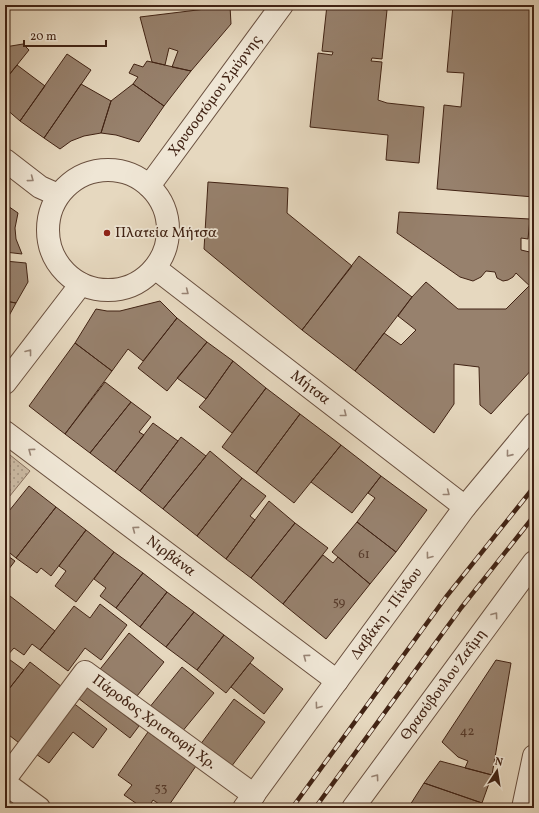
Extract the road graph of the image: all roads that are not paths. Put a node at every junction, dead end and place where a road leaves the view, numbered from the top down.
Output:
1 (282, 5) edge
2 (5, 160) edge
3 (149, 186) junction
4 (58, 195) junction
5 (155, 268) junction
6 (81, 284) junction
7 (5, 383) edge
8 (534, 424) edge
9 (5, 432) edge
10 (465, 508) junction
11 (534, 562) edge
12 (337, 681) junction
13 (534, 756) edge
14 (5, 779) edge
15 (5, 783) edge
16 (249, 801) edge
17 (39, 808) edge
18 (353, 808) edge
19 (523, 808) edge

1 - 3 street, Χρυσοστόμου Σμύρνης
2 -> 4 street
3 - 4 street
3 - 5 street
4 - 6 street
5 - 6 street
5 -> 10 street, Μήτσα
7 -> 6 street
8 -> 10 street, Δαβάκη - Πίνδου
12 -> 9 street, Νιρβάνα
10 -> 12 street, Δαβάκη - Πίνδου
18 -> 11 street, Θρασύβουλου Ζαΐμη
12 -> 16 street, Δαβάκη - Πίνδου
13 - 19 street
14 - 16 street, Πάροδος Χριστοφή Χρ.
15 - 17 street

